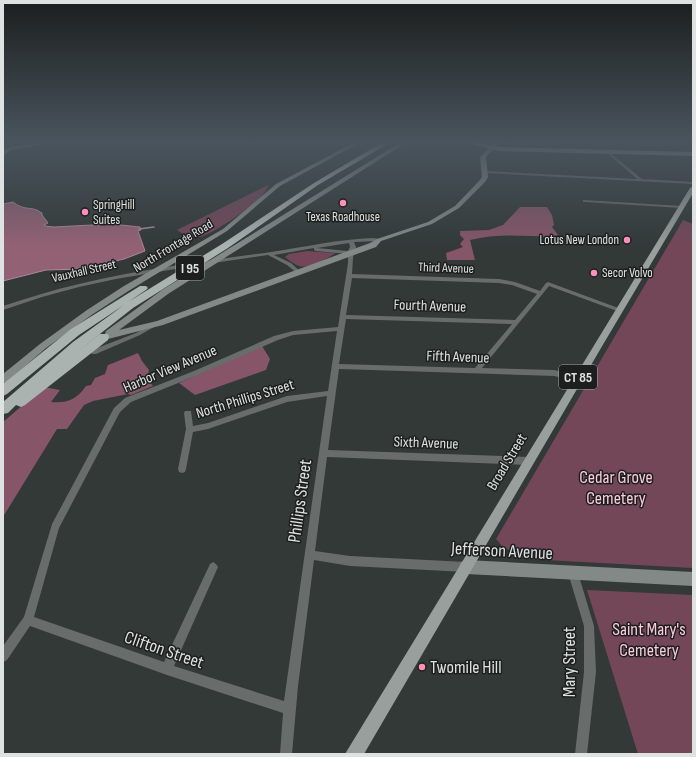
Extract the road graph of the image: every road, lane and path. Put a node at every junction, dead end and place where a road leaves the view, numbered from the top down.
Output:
1 (293, 177) edge
2 (315, 177) edge
3 (327, 177) edge
4 (339, 177) edge
5 (349, 177) edge
6 (485, 177) edge
7 (603, 177) edge
8 (640, 179) joint
9 (693, 183) edge
10 (693, 188) edge
11 (585, 201) dead end
12 (682, 207) junction
13 (255, 236) junction
14 (379, 240) junction
15 (352, 242) junction
16 (345, 243) junction
17 (310, 248) junction
18 (350, 253) junction
19 (269, 254) junction
20 (298, 272) junction
21 (349, 276) junction
22 (541, 293) junction
23 (3, 308) edge
24 (619, 310) junction
25 (135, 313) junction
26 (343, 316) junction
27 (517, 322) junction
28 (152, 326) junction
29 (341, 329) junction
30 (104, 337) junction
31 (94, 352) dead end
32 (336, 366) junction
33 (15, 368) junction
34 (476, 371) junction
35 (3, 375) edge
36 (578, 378) junction
37 (3, 379) edge
38 (3, 391) edge
39 (332, 393) junction
40 (3, 409) edge
41 (188, 413) dead end
42 (3, 417) edge
43 (190, 430) junction
44 (323, 453) junction
45 (529, 461) junction
46 (182, 469) dead end
47 (309, 555) junction
48 (213, 567) dead end
49 (466, 567) junction
50 (572, 573) junction
51 (693, 579) edge
52 (28, 620) junction
53 (3, 656) edge
54 (167, 669) junction
55 (290, 709) junction
56 (286, 754) edge
57 (354, 754) edge
58 (581, 754) edge

1 - 33 main road, North Frontage Road
2 - 38 highway, I 95
3 - 40 highway, I 95
4 - 13 highway
5 - 13 main road
6 - 14 main road, Vauxhall Street
7 - 8 street
8 - 9 street
10 - 12 main road, Broad Street / CT 85
11 - 12 street
12 - 24 main road, Broad Street / CT 85
13 - 25 main road
14 - 15 street, Vauxhall Street
14 - 18 main road, Vauxhall Street
15 - 16 street, Vauxhall Street
15 - 18 street, Phillips Street
16 - 17 street, Vauxhall Street
16 - 18 street, Phillips Street
17 - 18 street
17 - 19 street, Vauxhall Street
18 - 20 main road, Vauxhall Street
18 - 21 street, Phillips Street
19 - 20 street
19 - 23 street, Vauxhall Street
20 - 28 main road, Vauxhall Street
21 - 22 street, Third Avenue
21 - 26 street, Phillips Street
22 - 24 street
22 - 27 street
24 - 36 main road, Broad Street / CT 85
25 - 28 main road
25 - 30 main road
26 - 27 street, Fourth Avenue
26 - 29 street, Phillips Street
27 - 34 street
28 - 30 main road
28 - 31 street, Vauxhall Street
29 - 32 street, Phillips Street
29 - 52 street, Harbor View Avenue
30 - 42 highway
32 - 34 street, Fifth Avenue
32 - 39 street, Phillips Street
33 - 35 main road
33 - 37 main road, North Frontage Road
34 - 36 street, Fifth Avenue
36 - 45 main road, Broad Street / CT 85
39 - 43 street, North Phillips Street
39 - 44 street, Phillips Street
41 - 43 street, North Phillips Street
43 - 46 street, North Phillips Street
44 - 45 street, Sixth Avenue
44 - 47 street, Phillips Street
45 - 49 main road, Broad Street / CT 85
47 - 49 street, Jefferson Avenue
47 - 55 street, Phillips Street
48 - 54 street
49 - 50 main road, Jefferson Avenue
49 - 57 main road, Broad Street / CT 85
50 - 51 main road, Jefferson Avenue
50 - 58 street, Mary Street
52 - 53 street, Harbor View Avenue
52 - 54 street, Clifton Street
54 - 55 street, Clifton Street
55 - 56 street, Phillips Street

